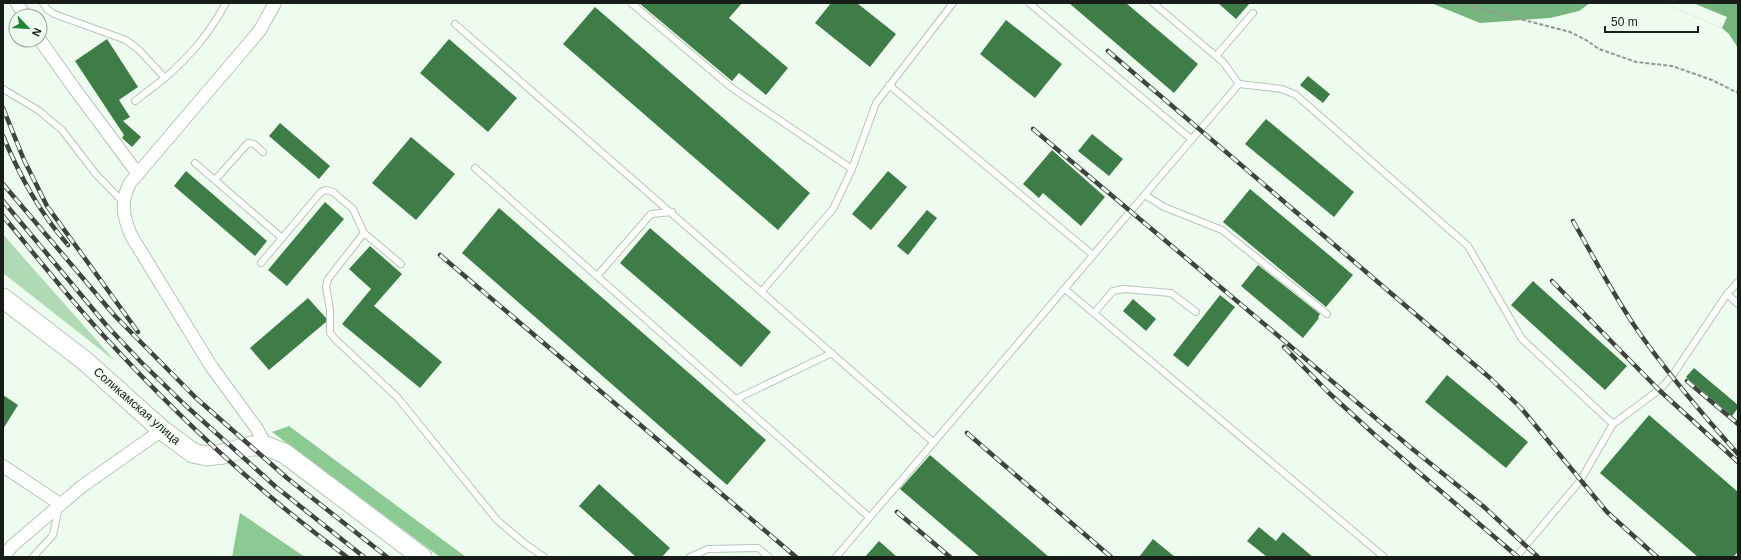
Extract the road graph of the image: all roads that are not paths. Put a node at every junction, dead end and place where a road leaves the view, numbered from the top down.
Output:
1 (42, 3) edge
2 (226, 3) edge
3 (275, 3) edge
4 (631, 3) edge
5 (953, 3) edge
6 (1029, 3) edge
7 (1153, 3) edge
8 (1254, 13) dead end
9 (455, 24) dead end
10 (46, 48) edge
11 (1216, 56) junction
12 (165, 78) junction
13 (1239, 84) junction
14 (889, 85) junction
15 (3, 88) edge
16 (135, 101) dead end
17 (1191, 139) junction
18 (263, 152) dead end
19 (195, 163) dead end
20 (475, 168) dead end
21 (852, 169) junction
22 (138, 174) junction
23 (215, 180) junction
24 (1144, 195) junction
25 (123, 202) junction
26 (672, 212) junction
27 (364, 233) junction
28 (282, 238) junction
29 (1093, 255) junction
30 (261, 263) dead end
31 (401, 264) dead end
32 (598, 276) junction
33 (1738, 282) edge
34 (1065, 289) junction
35 (762, 291) junction
36 (1727, 294) junction
37 (3, 298) edge
38 (1738, 304) edge
39 (1196, 312) dead end
40 (1094, 313) junction
41 (1327, 314) dead end
42 (832, 353) junction
43 (736, 399) junction
44 (1613, 424) junction
45 (162, 430) junction
46 (933, 442) junction
47 (266, 446) junction
48 (3, 466) edge
49 (60, 504) junction
50 (869, 517) junction
51 (3, 557) edge
52 (33, 557) edge
53 (422, 557) edge
54 (544, 557) edge
55 (690, 557) edge
56 (769, 557) edge
57 (836, 557) edge
58 (1384, 557) edge
59 (1516, 557) edge

1 - 12 lane
2 - 12 lane
3 - 22 street
4 - 21 lane
5 - 14 lane
6 - 17 lane
7 - 11 lane
8 - 11 lane
9 - 26 lane
10 - 22 street
11 - 13 lane
12 - 16 lane
13 - 17 lane
13 - 44 lane
14 - 21 lane
14 - 29 lane
15 - 25 lane
17 - 24 lane
18 - 23 lane
19 - 23 lane
20 - 32 lane
21 - 35 lane
22 - 25 street
23 - 28 lane
24 - 29 lane
24 - 41 lane
25 - 47 street
26 - 32 lane
26 - 35 lane
27 - 28 lane
27 - 31 lane
27 - 54 lane
28 - 30 lane
29 - 34 lane
32 - 43 lane
33 - 36 lane
34 - 40 lane
34 - 46 lane
35 - 42 lane
36 - 38 lane
36 - 44 lane
37 - 45 main road, Соликамская улица
39 - 40 lane
40 - 58 lane
42 - 43 lane
42 - 46 lane
43 - 50 lane
44 - 59 lane
45 - 47 main road, Соликамская улица
45 - 49 street
46 - 50 lane
47 - 53 main road, Соликамская улица
48 - 49 street
49 - 51 street
49 - 52 lane
50 - 57 lane
55 - 56 lane

